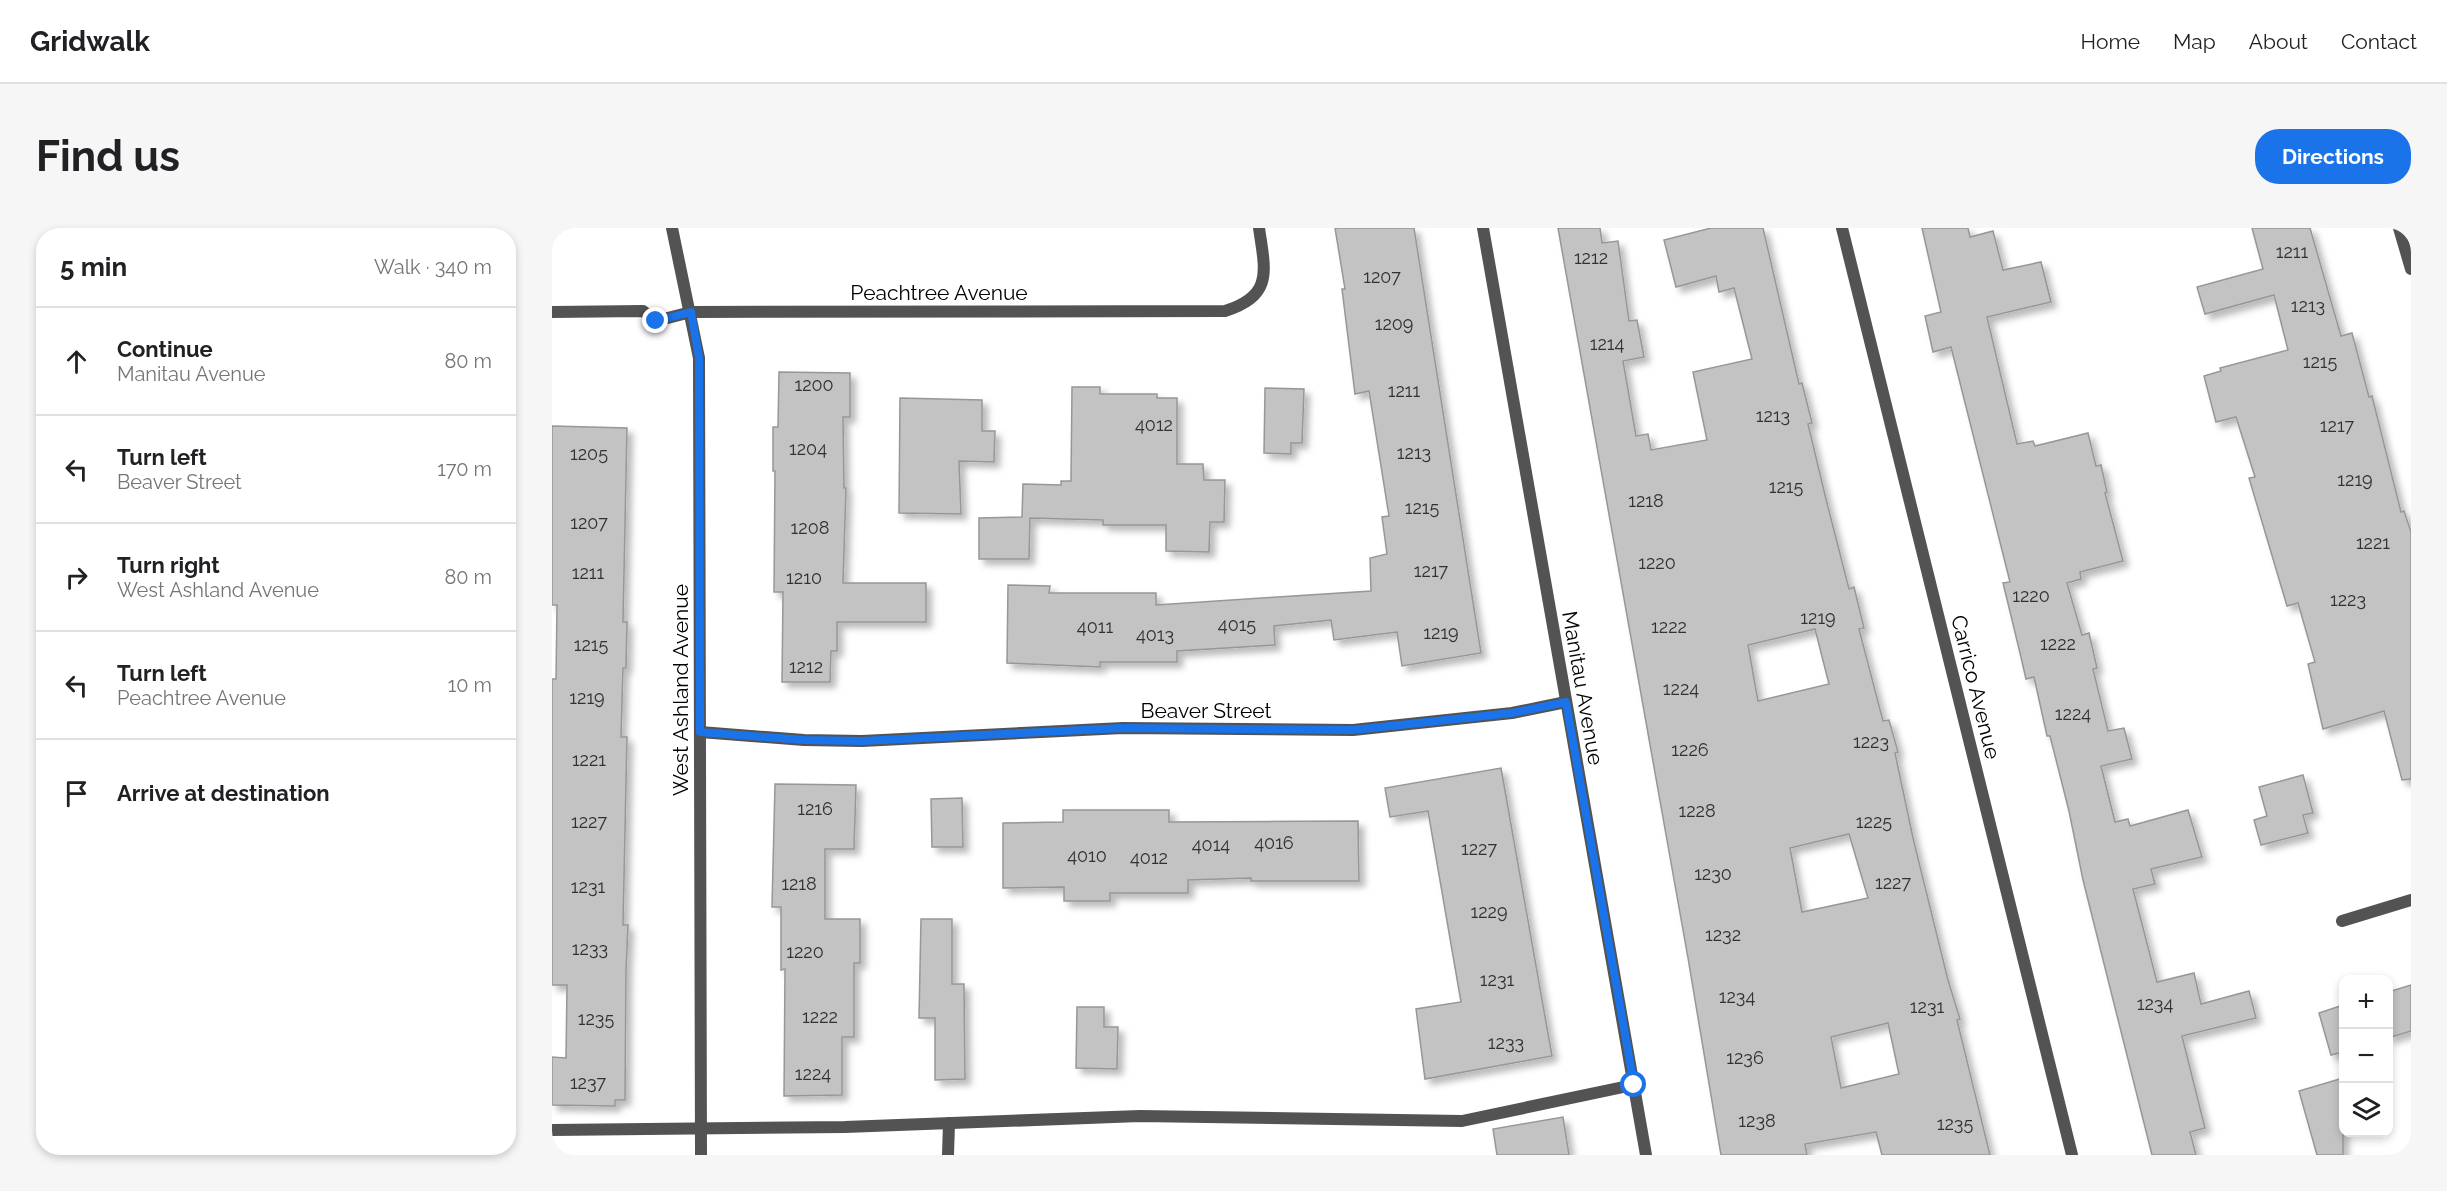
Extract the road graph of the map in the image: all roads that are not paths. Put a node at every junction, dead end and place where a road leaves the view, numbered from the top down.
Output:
1 (672, 228) edge
2 (1259, 228) edge
3 (1483, 228) edge
4 (1842, 228) edge
5 (2400, 228) edge
6 (2411, 268) edge
7 (552, 312) edge
8 (691, 312) junction
9 (1566, 702) junction
10 (700, 732) junction
11 (2411, 900) edge
12 (2342, 921) dead end
13 (1634, 1085) junction
14 (949, 1123) junction
15 (700, 1128) junction
16 (552, 1130) edge
17 (701, 1155) edge
18 (948, 1155) edge
19 (1646, 1155) edge
20 (2072, 1155) edge

1 - 8 street, West Ashland Avenue
2 - 8 street, Peachtree Avenue
3 - 9 street, Manitau Avenue
4 - 20 street, Carrico Avenue
5 - 6 street
7 - 8 street, Peachtree Avenue
8 - 10 street, West Ashland Avenue
9 - 10 street, Beaver Street
9 - 13 street, Manitau Avenue
10 - 15 street, West Ashland Avenue
11 - 12 street
13 - 14 street
13 - 19 street, Manitau Avenue
14 - 15 street
14 - 18 street
15 - 16 street
15 - 17 street, West Ashland Avenue

